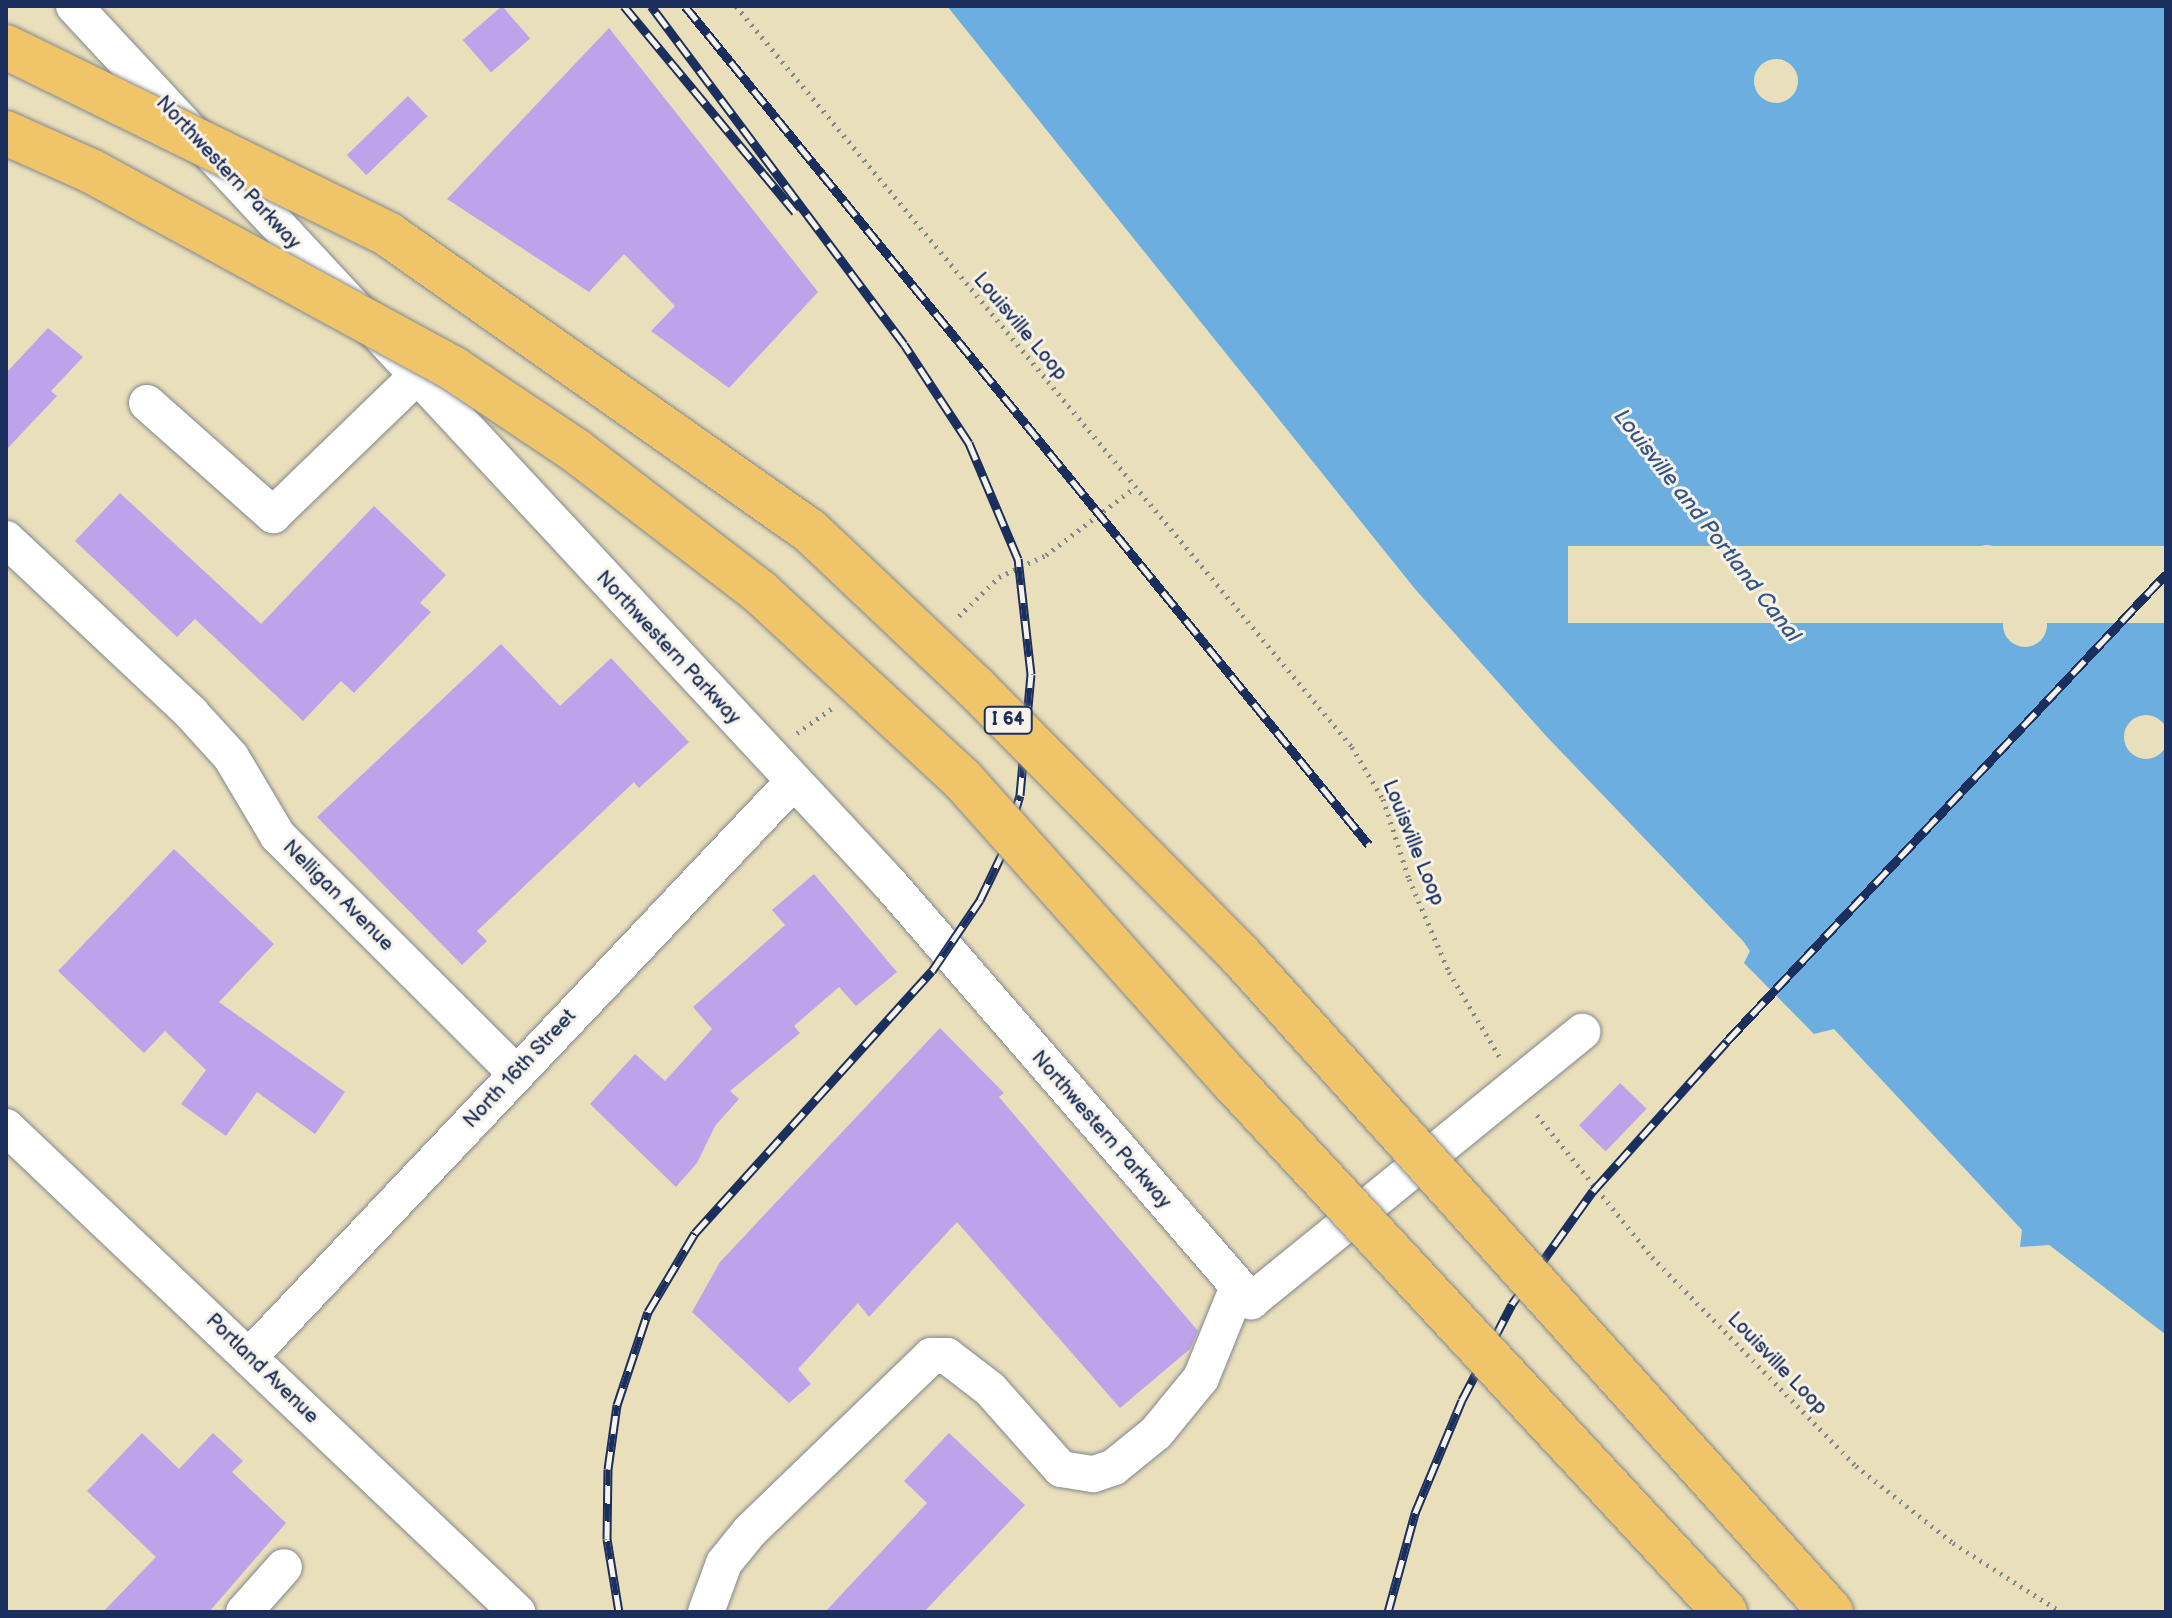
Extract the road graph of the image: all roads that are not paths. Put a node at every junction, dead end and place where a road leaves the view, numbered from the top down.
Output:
1 (74, 6) edge
2 (6, 47) edge
3 (6, 133) edge
4 (417, 376) junction
5 (147, 403) dead end
6 (6, 539) edge
7 (793, 782) junction
8 (1582, 1032) dead end
9 (516, 1073) junction
10 (6, 1127) edge
11 (1244, 1294) junction
12 (249, 1357) junction
13 (284, 1567) dead end
14 (244, 1612) edge
15 (517, 1612) edge
16 (706, 1612) edge
17 (1725, 1612) edge
18 (1831, 1612) edge

1 - 4 street, Northwestern Parkway
2 - 18 highway, I 64, bridge
3 - 17 highway, bridge
4 - 5 street
4 - 7 street, Northwestern Parkway
6 - 9 street, Nelligan Avenue
7 - 9 street, North 16th Street
7 - 11 street, Northwestern Parkway
8 - 11 street
9 - 12 street, North 16th Street
10 - 12 street, Portland Avenue
11 - 16 street
12 - 15 street, Portland Avenue
13 - 14 street

